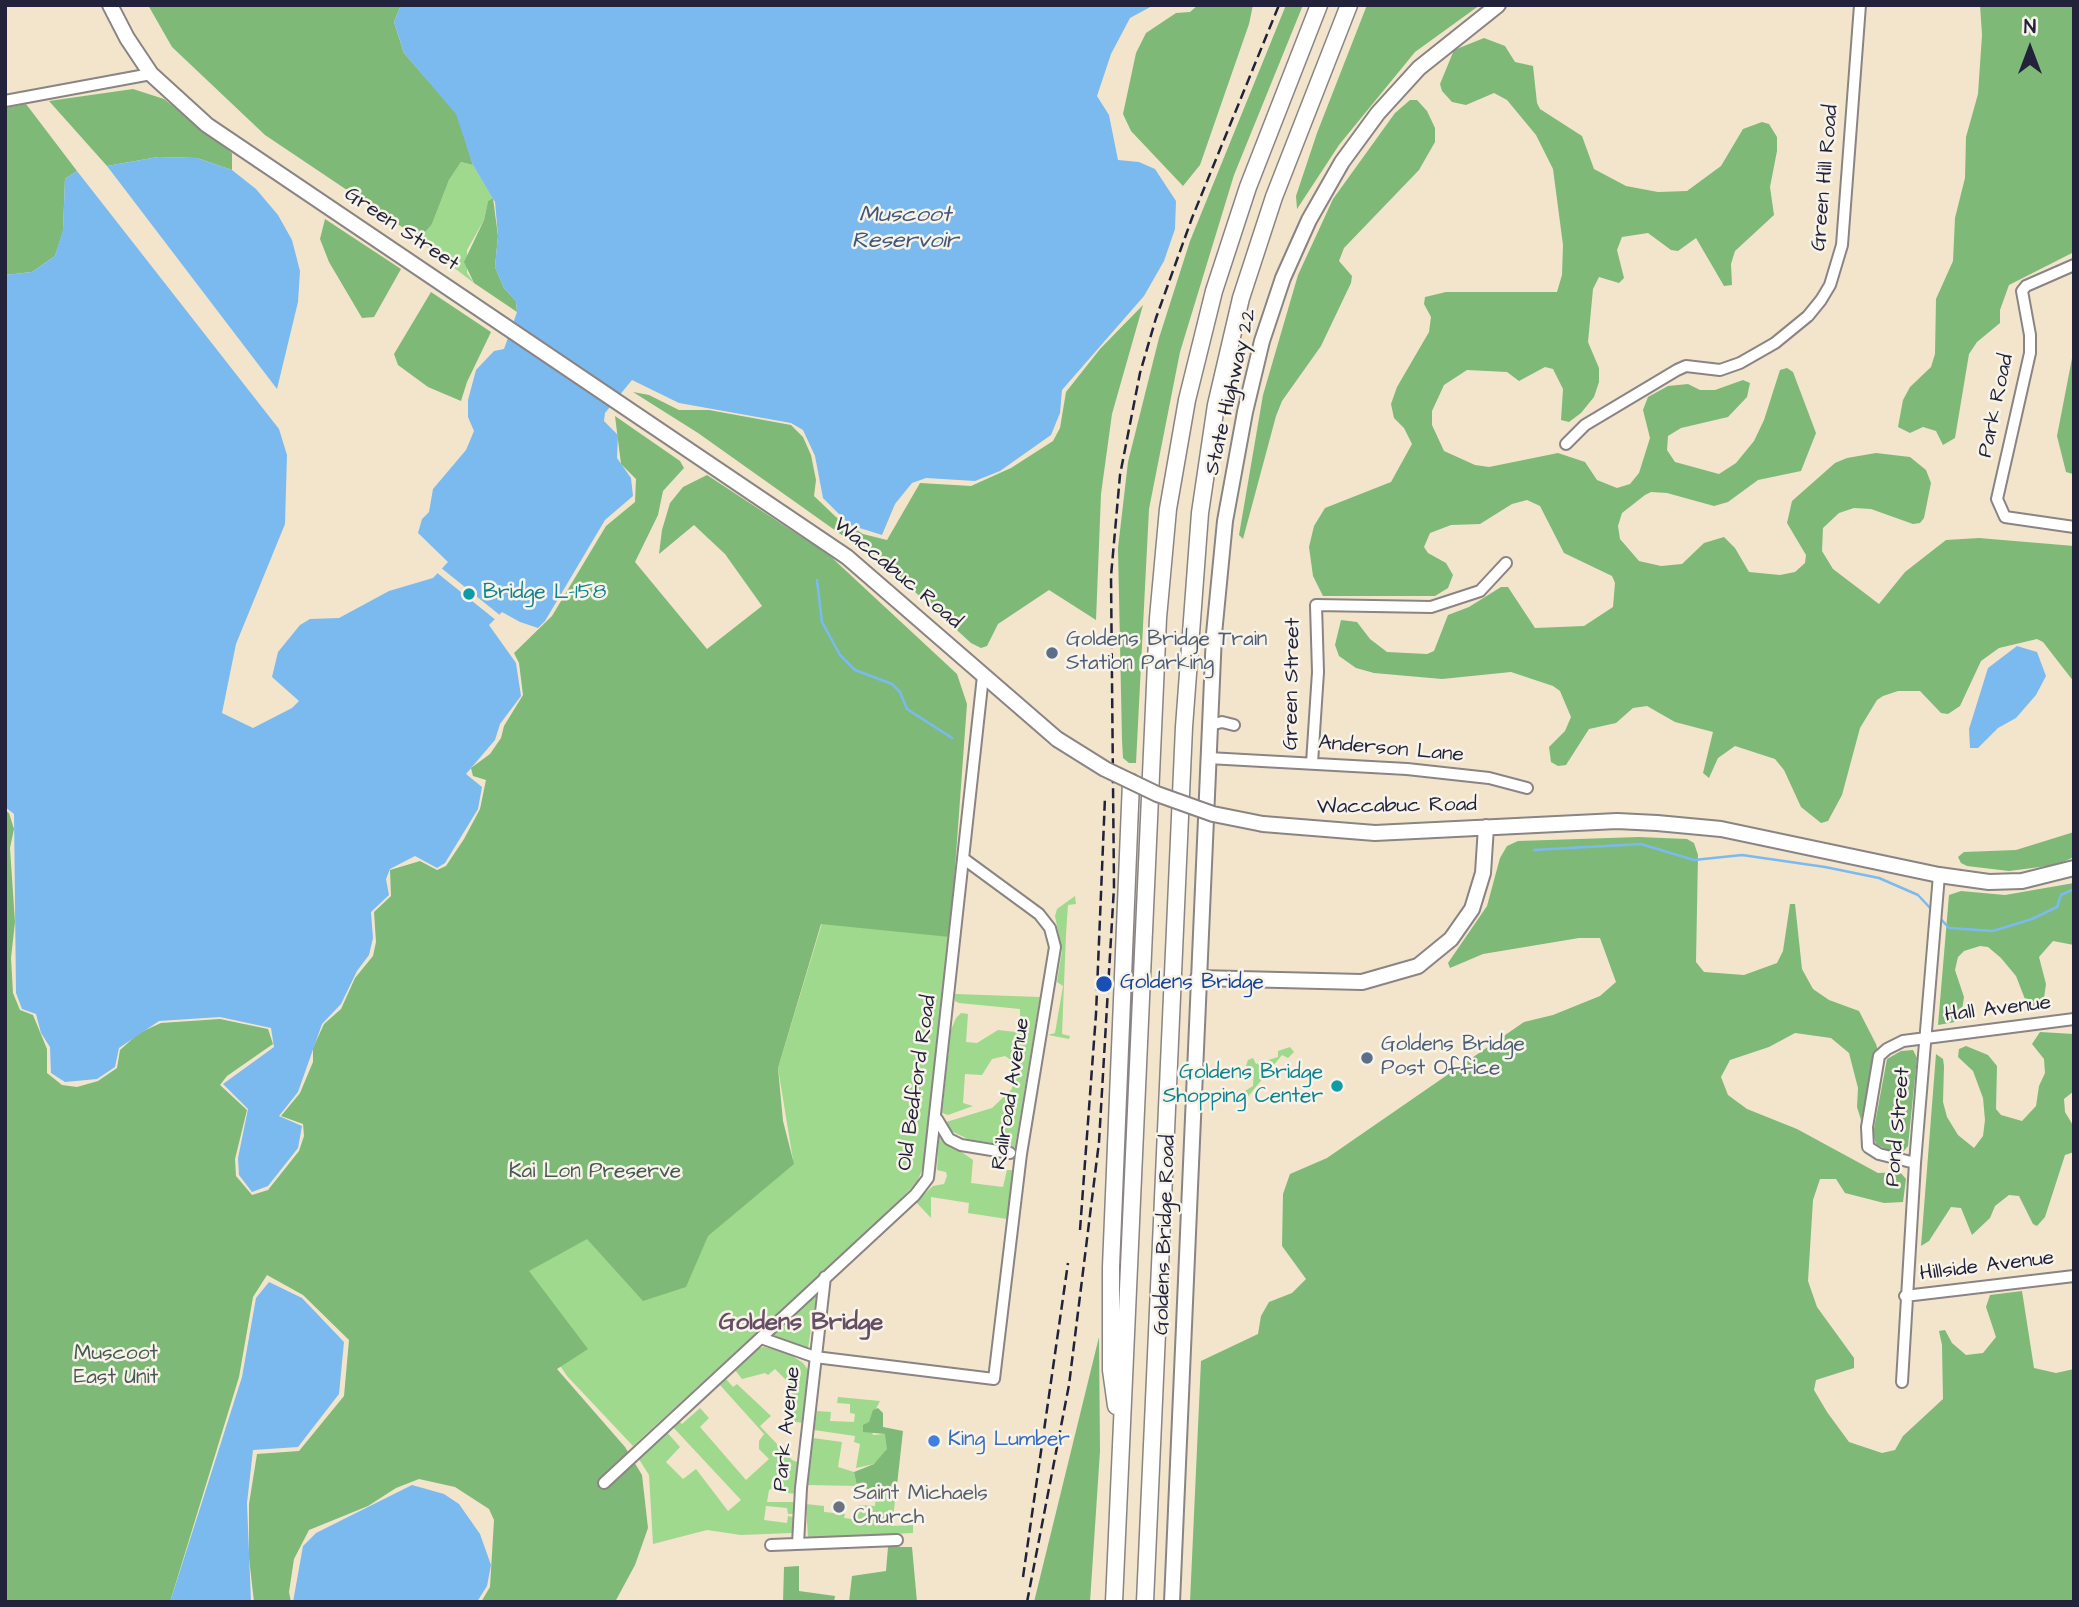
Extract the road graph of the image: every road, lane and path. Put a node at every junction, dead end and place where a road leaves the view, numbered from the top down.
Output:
1 (110, 5) edge
2 (1319, 5) edge
3 (1349, 5) edge
4 (1498, 5) edge
5 (1860, 5) edge
6 (151, 74) junction
7 (5, 101) edge
8 (2074, 265) edge
9 (634, 413) joint
10 (1566, 444) dead end
11 (2074, 527) edge
12 (1506, 563) dead end
13 (983, 676) junction
14 (1210, 725) junction
15 (1234, 725) dead end
16 (1208, 758) junction
17 (1312, 763) junction
18 (1131, 782) junction
19 (1527, 788) dead end
20 (1486, 827) junction
21 (964, 859) junction
22 (2074, 868) edge
23 (1203, 870) joint
24 (1939, 875) junction
25 (1198, 978) junction
26 (2074, 1019) edge
27 (1926, 1038) junction
28 (936, 1113) junction
29 (1010, 1153) dead end
30 (1915, 1163) junction
31 (2074, 1276) edge
32 (825, 1277) junction
33 (1905, 1296) junction
34 (761, 1338) junction
35 (815, 1357) junction
36 (1902, 1382) dead end
37 (1121, 1443) junction
38 (604, 1483) dead end
39 (897, 1540) dead end
40 (798, 1544) junction
41 (771, 1545) dead end
42 (1114, 1602) edge
43 (1145, 1602) edge
44 (1172, 1602) edge

1 - 6 main road
2 - 37 highway
3 - 43 highway
4 - 14 main road, State Highway 22
5 - 10 street, Green Hill Road
6 - 7 street
6 - 9 main road, Green Street
8 - 11 street, Park Road
9 - 13 main road, Waccabuc Road
12 - 17 street, Green Street
13 - 18 main road, Waccabuc Road, bridge
13 - 21 street, Old Bedford Road
14 - 15 street
14 - 16 main road, State Highway 22
16 - 17 street, Anderson Lane
16 - 23 main road, State Highway 22
17 - 19 street, Anderson Lane
18 - 20 main road, Waccabuc Road, bridge
18 - 37 highway
20 - 24 main road, Waccabuc Road
20 - 25 main road
21 - 28 street, Old Bedford Road
21 - 35 street, Railroad Avenue
22 - 24 main road, Waccabuc Road
23 - 25 main road, Goldens Bridge Road
24 - 27 street, Pond Street
25 - 44 main road, Goldens Bridge Road
26 - 27 street, Hall Avenue
27 - 30 street, Pond Street
27 - 30 street, Hall Avenue
28 - 29 street
28 - 32 street, Old Bedford Road
30 - 33 street, Pond Street
31 - 33 street, Hillside Avenue
32 - 34 street, Old Bedford Road
32 - 35 street, Park Avenue
33 - 36 street, Pond Street
34 - 35 street
34 - 38 street, Old Bedford Road
35 - 40 street, Park Avenue
37 - 42 highway
39 - 40 street
40 - 41 street

